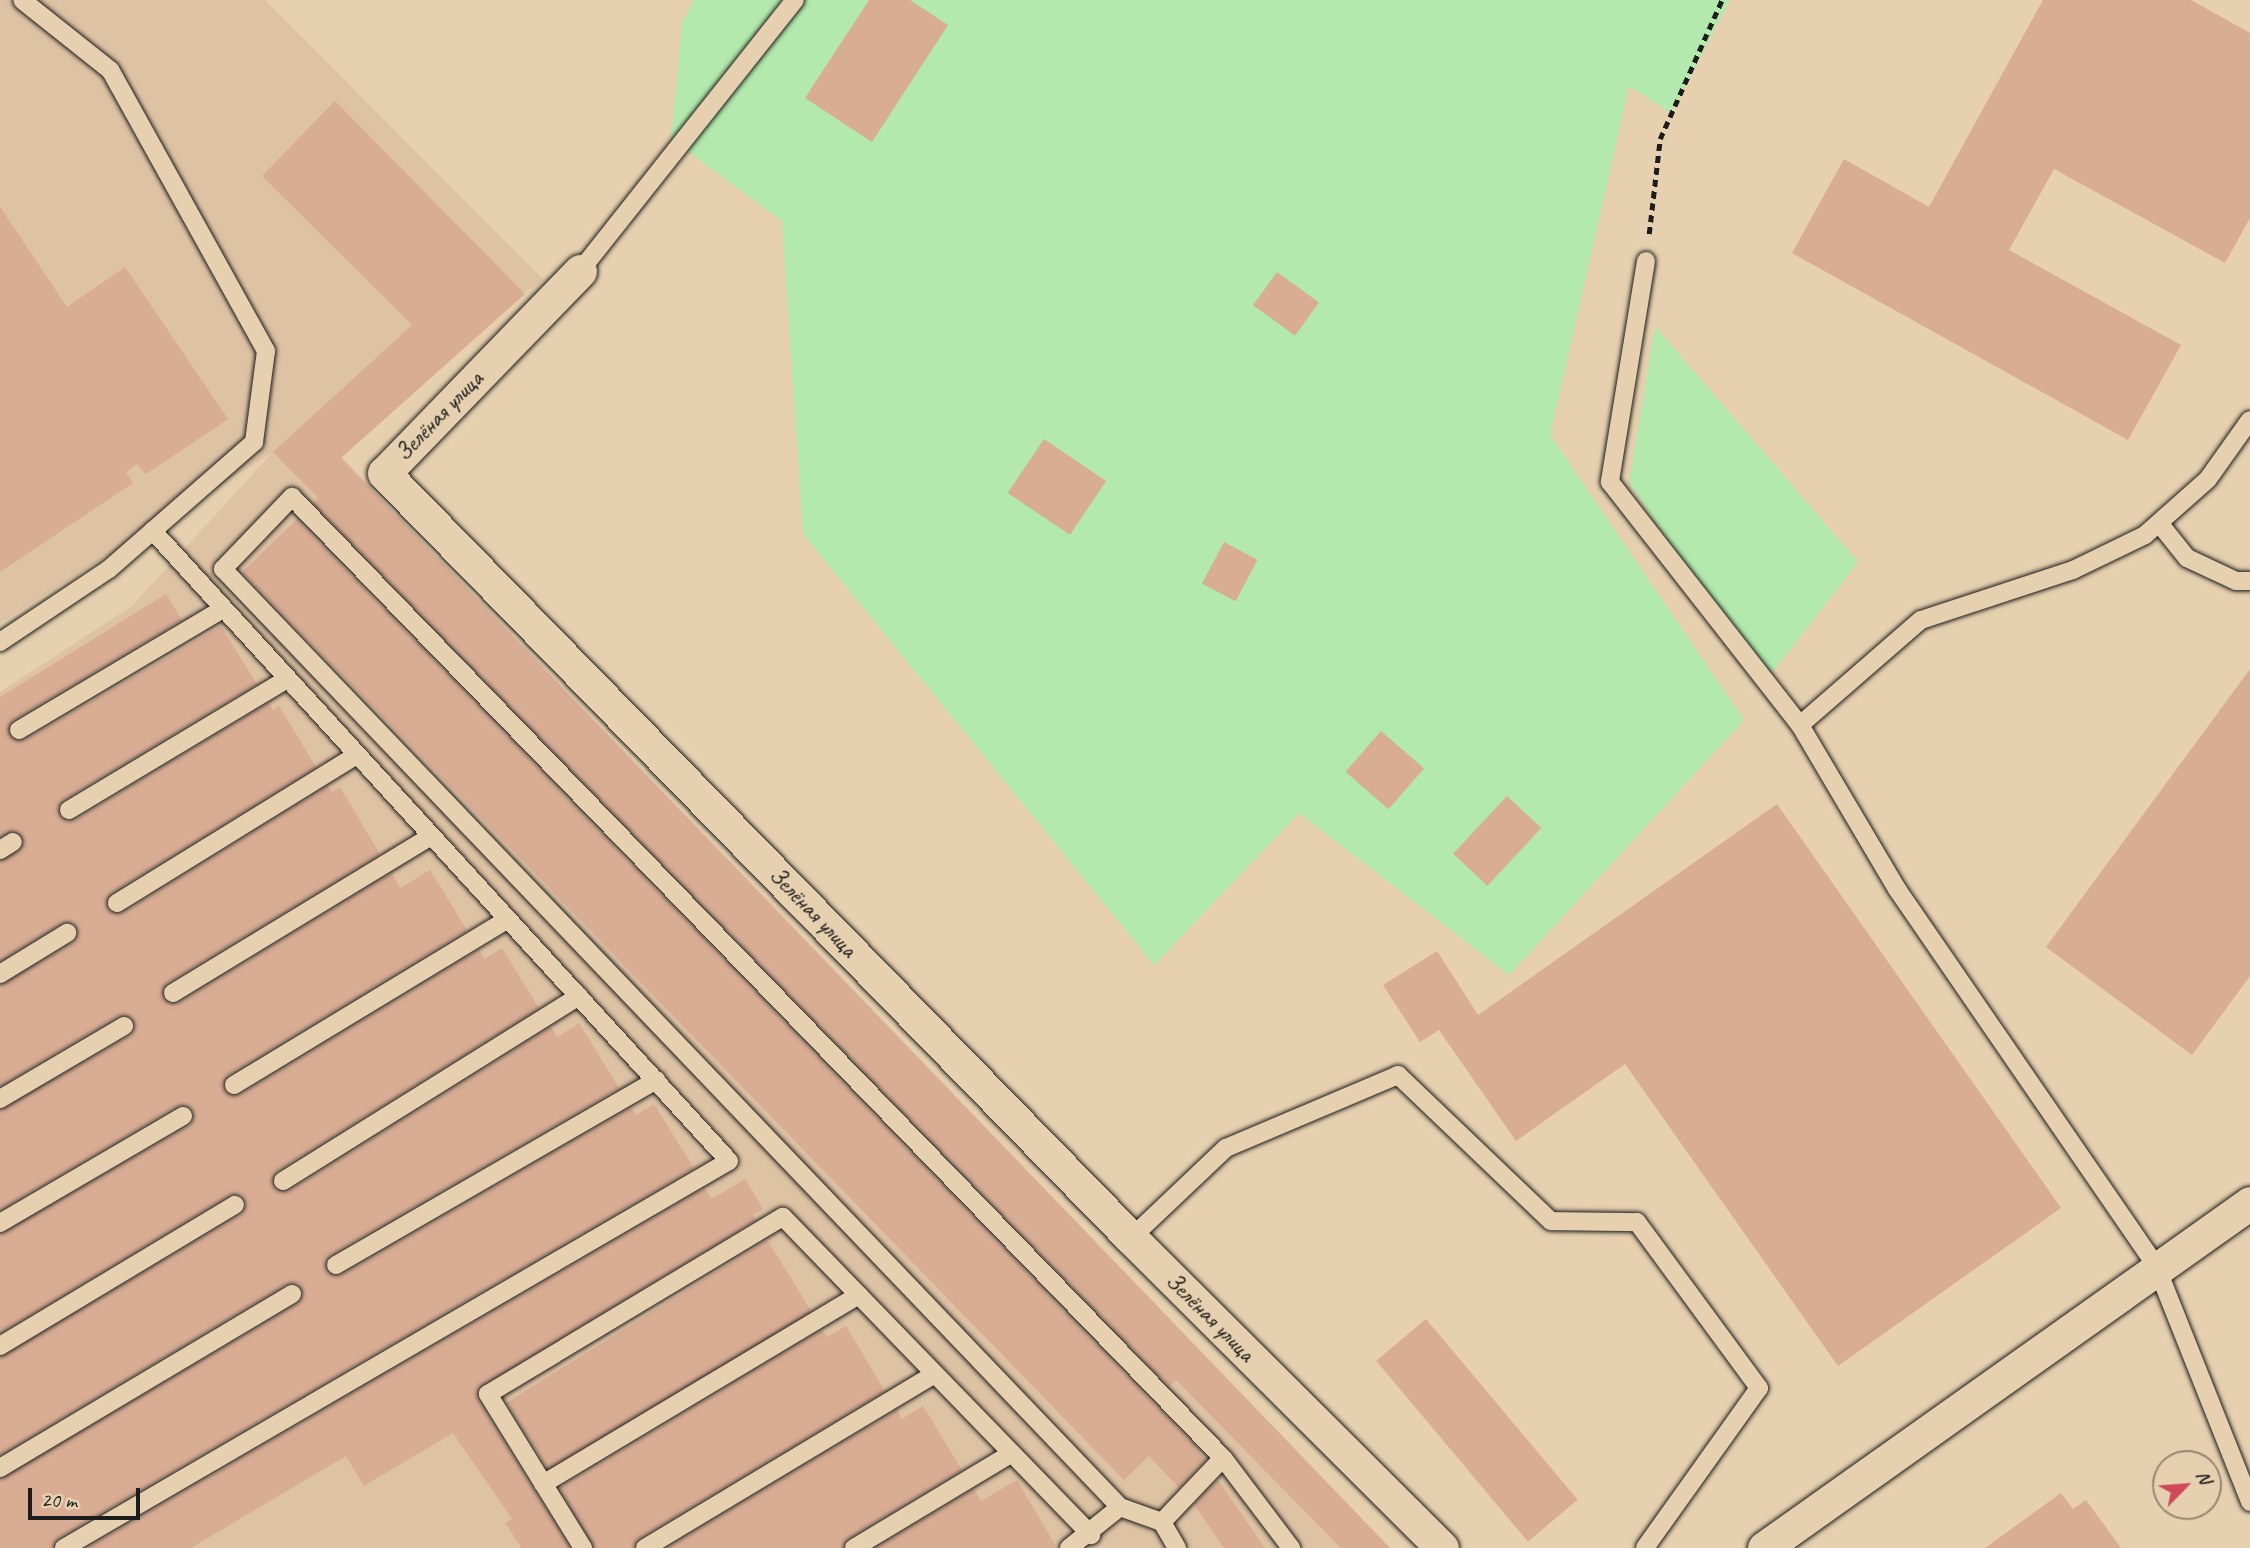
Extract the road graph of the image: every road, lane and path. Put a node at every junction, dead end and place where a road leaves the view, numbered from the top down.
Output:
1 (22, 0) edge
2 (795, 0) edge
3 (1722, 0) edge
4 (1646, 261) joint
5 (580, 271) joint
6 (2250, 421) edge
7 (2159, 523) junction
8 (153, 531) junction
9 (2250, 581) edge
10 (223, 609) junction
11 (0, 642) edge
12 (287, 679) junction
13 (1800, 725) junction
14 (19, 730) dead end
15 (357, 755) junction
16 (69, 810) dead end
17 (431, 836) junction
18 (117, 903) dead end
19 (508, 919) junction
20 (67, 933) dead end
21 (0, 974) edge
22 (173, 993) dead end
23 (579, 996) junction
24 (124, 1026) dead end
25 (656, 1080) junction
26 (234, 1085) dead end
27 (0, 1099) edge
28 (183, 1116) dead end
29 (283, 1181) dead end
30 (2250, 1203) edge
31 (235, 1205) dead end
32 (0, 1223) edge
33 (1131, 1238) junction
34 (336, 1265) dead end
35 (2157, 1268) junction
36 (292, 1294) dead end
37 (859, 1295) junction
38 (0, 1346) edge
39 (935, 1374) junction
40 (1012, 1454) junction
41 (1223, 1458) junction
42 (0, 1468) edge
43 (543, 1484) junction
44 (2250, 1502) edge
45 (1119, 1507) junction
46 (1162, 1522) junction
47 (1091, 1535) junction
48 (64, 1548) edge
49 (583, 1548) edge
50 (645, 1548) edge
51 (854, 1548) edge
52 (1069, 1548) edge
53 (1177, 1548) edge
54 (1291, 1548) edge
55 (1442, 1548) edge
56 (1645, 1548) edge
57 (1764, 1548) edge

1 - 8 lane
2 - 5 lane
3 - 4 path
4 - 13 lane
5 - 33 street, Зелёная улица
6 - 7 lane
7 - 9 lane
7 - 13 lane
8 - 10 lane
8 - 11 lane
10 - 12 lane
10 - 14 lane
12 - 15 lane
12 - 16 lane
13 - 35 lane
15 - 17 lane
15 - 18 lane
17 - 19 lane
17 - 22 lane
19 - 23 lane
19 - 26 lane
20 - 21 lane
23 - 25 lane
23 - 29 lane
24 - 27 lane
25 - 34 lane
25 - 48 lane
28 - 32 lane
30 - 35 street
31 - 38 lane
33 - 55 street, Зелёная улица
33 - 56 lane
35 - 44 lane
35 - 57 street
36 - 42 lane
37 - 39 lane
37 - 43 lane
37 - 43 lane
39 - 40 lane
39 - 50 lane
40 - 47 lane
40 - 51 lane
41 - 45 lane
41 - 46 lane
41 - 54 lane
43 - 49 lane
45 - 46 lane
45 - 47 lane
46 - 53 lane
47 - 52 lane

